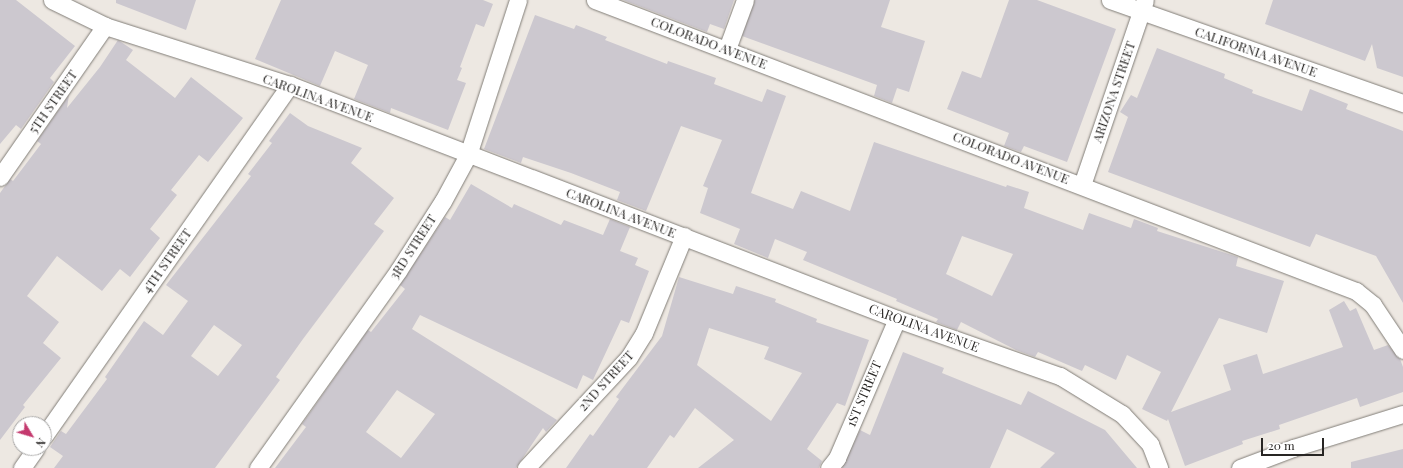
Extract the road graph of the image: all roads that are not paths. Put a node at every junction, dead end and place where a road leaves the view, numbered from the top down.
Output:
1 (52, 0) edge
2 (518, 0) edge
3 (595, 0) edge
4 (745, 0) edge
5 (1110, 0) edge
6 (1143, 6) edge
7 (105, 26) junction
8 (727, 49) junction
9 (290, 85) junction
10 (1403, 103) edge
11 (468, 155) junction
12 (0, 177) edge
13 (1082, 185) junction
14 (684, 236) junction
15 (897, 318) junction
16 (1403, 350) edge
17 (1403, 414) edge
18 (52, 425) edge
19 (30, 456) edge
20 (22, 468) edge
21 (258, 468) edge
22 (526, 468) edge
23 (829, 468) edge
24 (1159, 468) edge
25 (1240, 468) edge

1 - 7 street, CAROLINA AVENUE
2 - 11 street, 3RD STREET
3 - 8 street, COLORADO AVENUE
4 - 8 street
5 - 6 street, CALIFORNIA AVENUE
6 - 10 street, CALIFORNIA AVENUE
6 - 13 street, ARIZONA STREET
7 - 9 street, CAROLINA AVENUE
7 - 12 street, 5TH STREET
8 - 13 street, COLORADO AVENUE
9 - 11 street, CAROLINA AVENUE
9 - 18 street, 4TH STREET
11 - 14 street, CAROLINA AVENUE
11 - 21 street, 3RD STREET
13 - 16 street, COLORADO AVENUE
14 - 15 street, CAROLINA AVENUE
14 - 22 street, 2ND STREET
15 - 23 street, 1ST STREET
15 - 24 street, CAROLINA AVENUE
17 - 25 street
19 - 20 street

